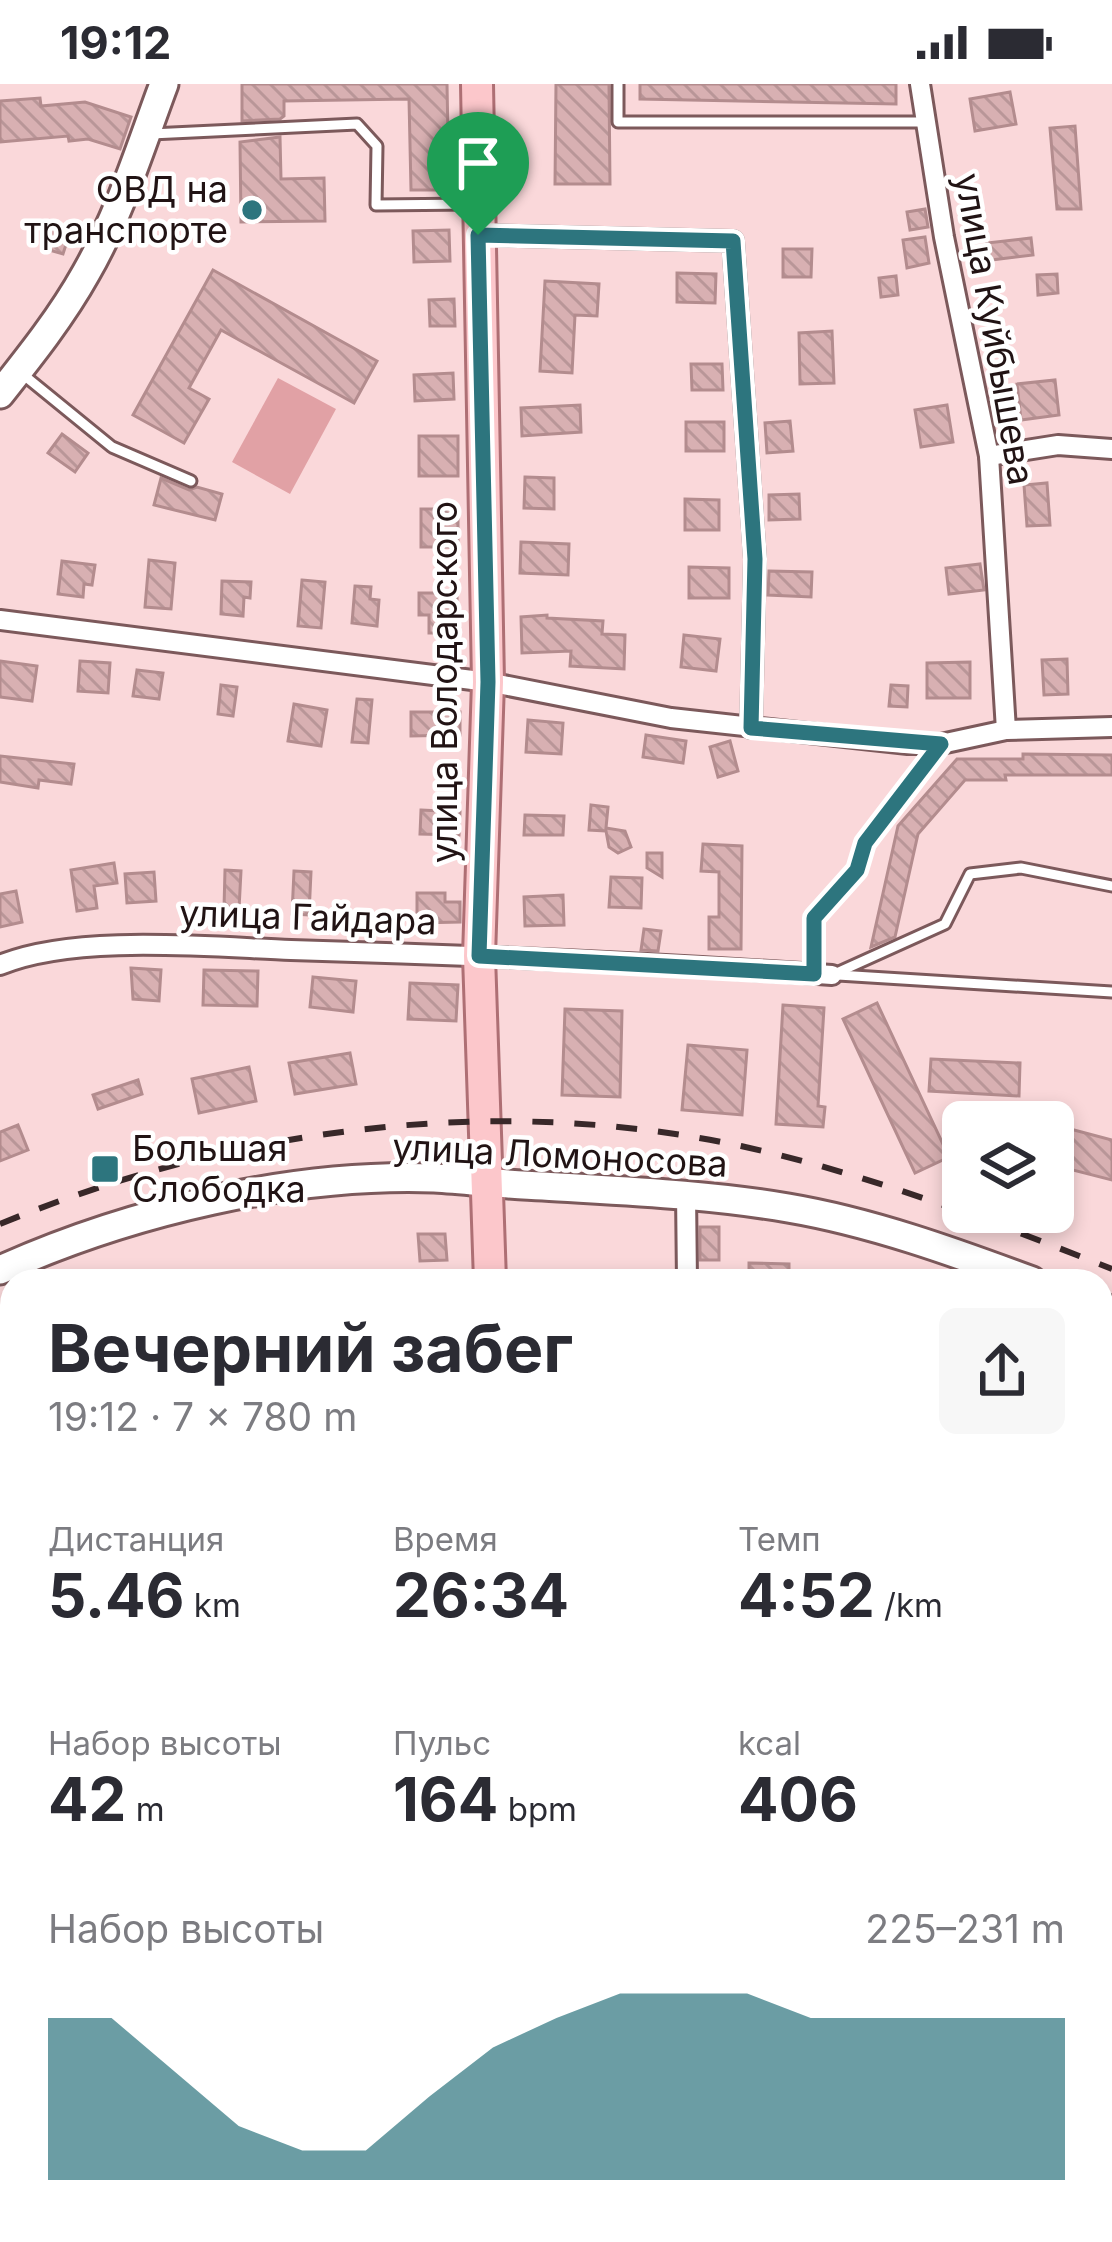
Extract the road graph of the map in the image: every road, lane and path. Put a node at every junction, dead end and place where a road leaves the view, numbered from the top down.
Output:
1 (164, 84) edge
2 (477, 84) edge
3 (618, 84) edge
4 (920, 84) edge
5 (926, 122) junction
6 (145, 135) junction
7 (478, 219) junction
8 (19, 371) junction
9 (0, 394) edge
10 (1112, 449) edge
11 (989, 456) junction
12 (191, 481) dead end
13 (0, 620) edge
14 (488, 682) junction
15 (1112, 727) edge
16 (751, 728) junction
17 (1006, 730) junction
18 (941, 744) junction
19 (1112, 886) edge
20 (479, 956) junction
21 (0, 964) edge
22 (823, 974) junction
23 (1112, 992) edge
24 (487, 1184) junction
25 (686, 1193) junction
26 (2, 1269) edge
27 (490, 1269) edge
28 (687, 1269) edge
29 (970, 1269) edge

1 - 6 main road
2 - 7 main road, улица Володарского
3 - 5 lane
4 - 5 street, улица Куйбышева
5 - 11 street, улица Куйбышева
6 - 7 lane
6 - 8 main road
7 - 14 main road, улица Володарского
7 - 16 street
8 - 9 main road
8 - 12 lane
10 - 11 street
11 - 17 street, улица Куйбышева
13 - 14 street
14 - 16 street
14 - 20 main road, улица Володарского
15 - 17 street
16 - 18 street
17 - 18 street
18 - 22 lane
19 - 22 lane
20 - 21 street, улица Гайдара
20 - 22 street, улица Гайдара
20 - 24 main road, улица Володарского
22 - 23 lane
24 - 25 main road, улица Ломоносова
24 - 26 main road, улица Ломоносова
24 - 27 main road, улица Володарского
25 - 28 street
25 - 29 main road, улица Ломоносова

